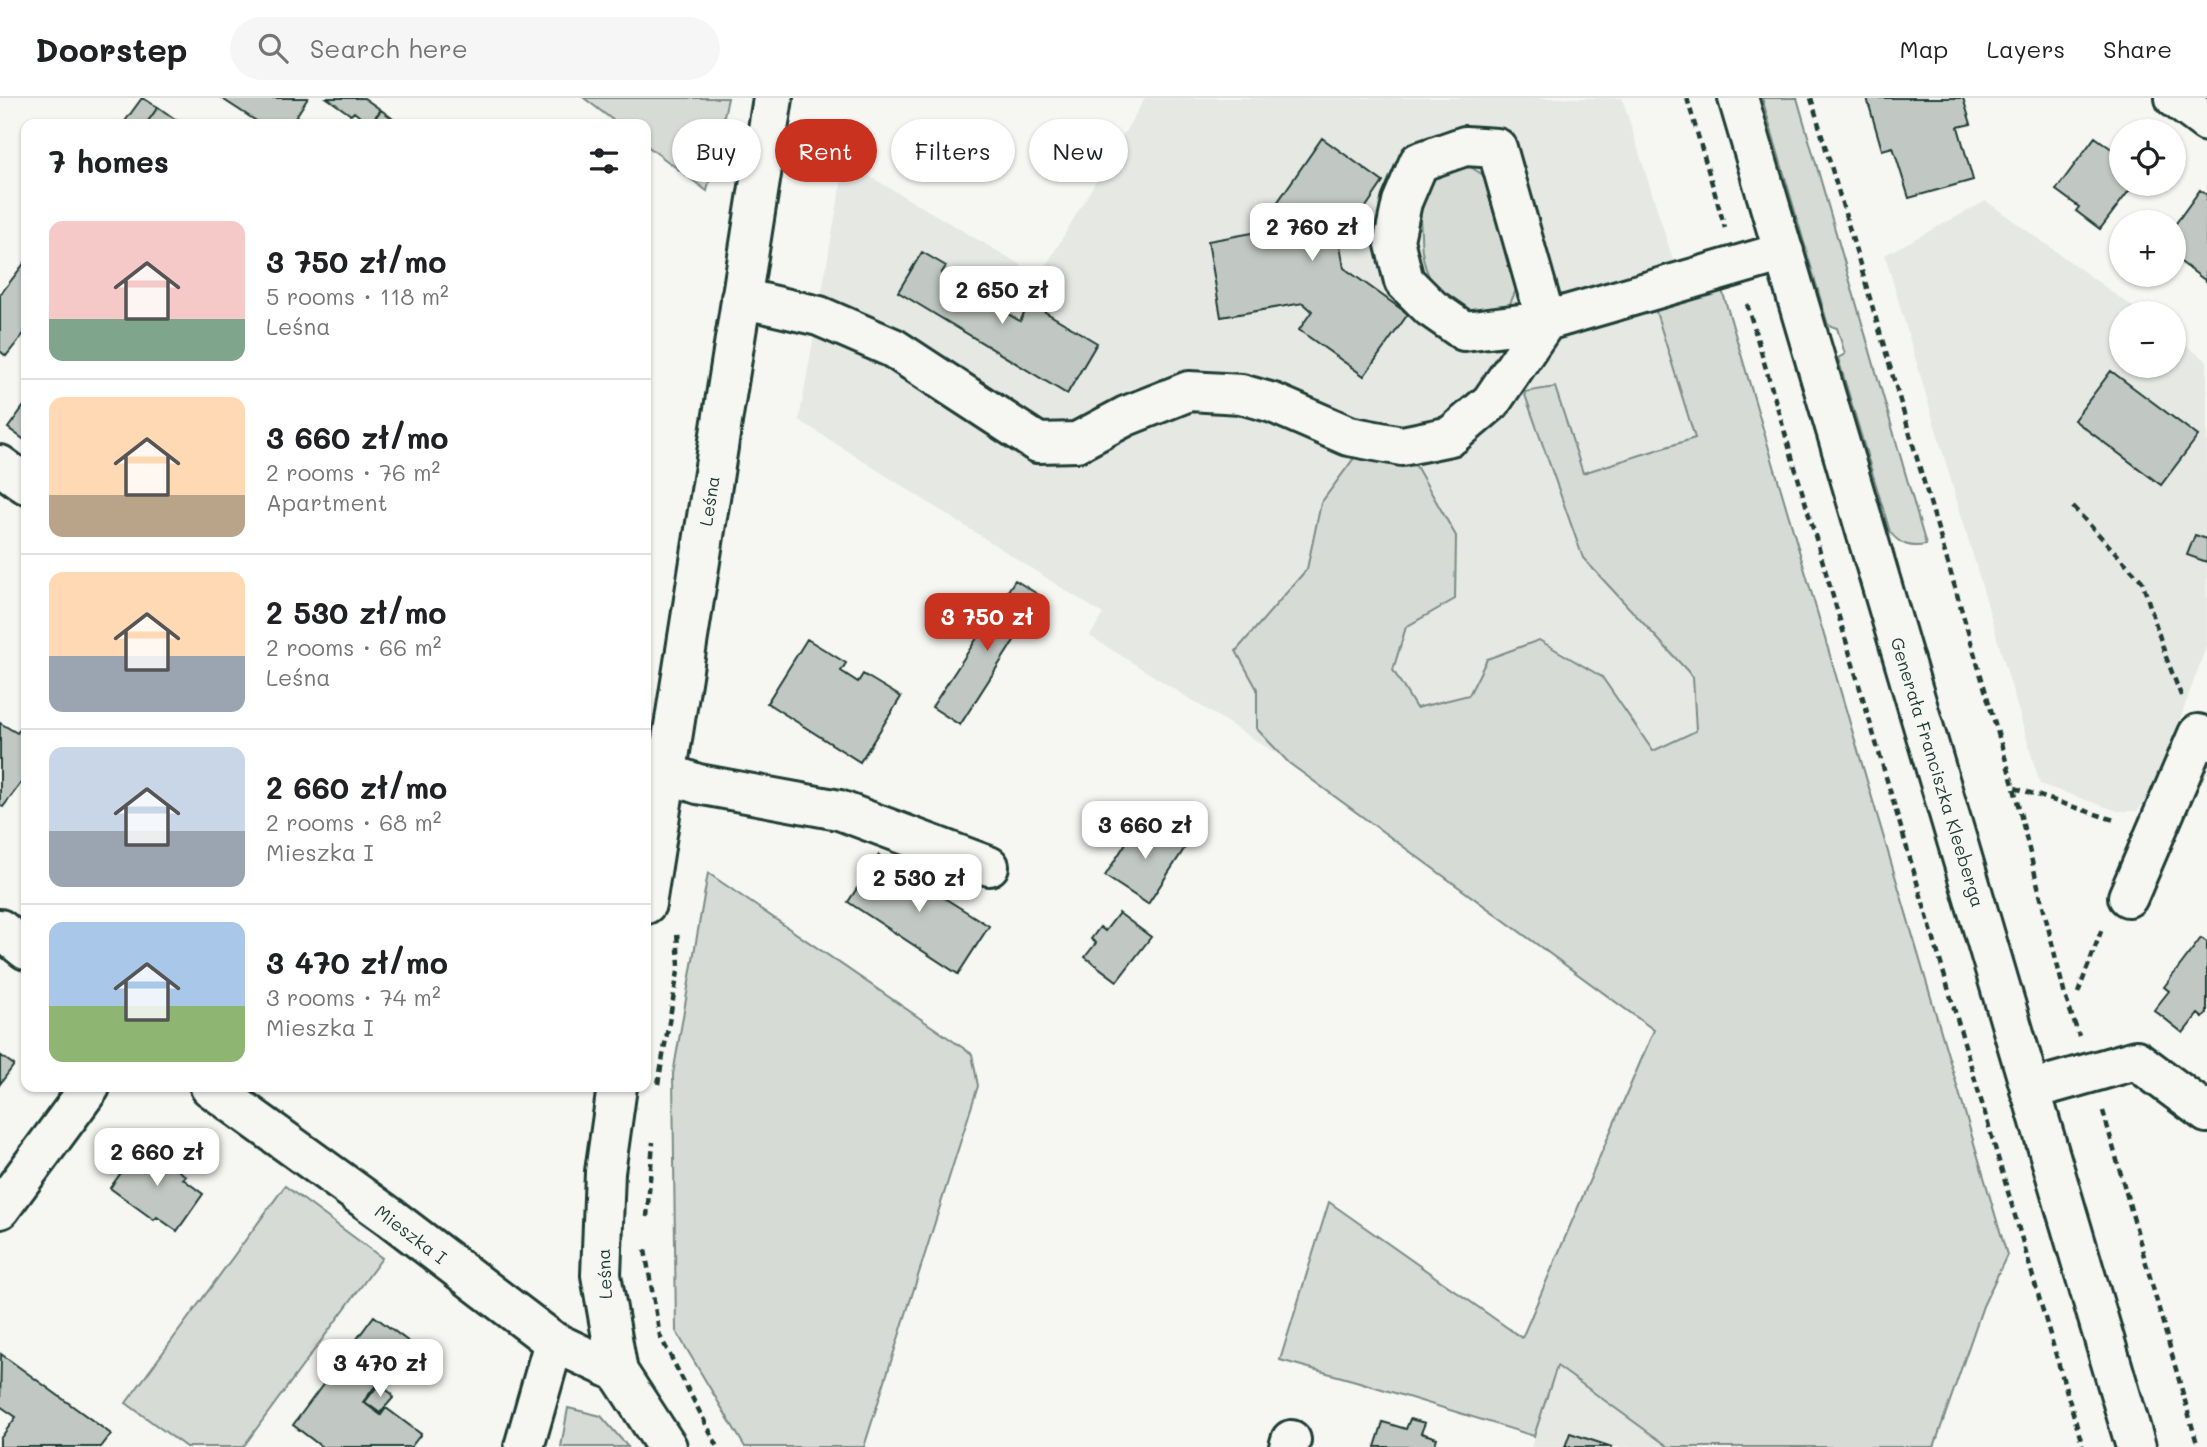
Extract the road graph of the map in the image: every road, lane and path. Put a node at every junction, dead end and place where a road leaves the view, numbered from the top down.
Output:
1 (773, 98) edge
2 (1687, 98) edge
3 (1738, 98) edge
4 (1811, 98) edge
5 (2175, 98) edge
6 (2207, 122) edge
7 (1784, 253) junction
8 (1736, 267) junction
9 (741, 298) junction
10 (1546, 321) junction
11 (0, 465) edge
12 (21, 480) edge
13 (2073, 507) dead end
14 (2202, 737) edge
15 (666, 773) junction
16 (2014, 788) junction
17 (2155, 833) junction
18 (989, 866) dead end
19 (2128, 897) joint
20 (661, 915) edge
21 (0, 929) edge
22 (21, 946) edge
23 (2078, 993) dead end
24 (2092, 1072) junction
25 (2030, 1090) junction
26 (657, 1091) dead end
27 (86, 1092) edge
28 (217, 1092) edge
29 (616, 1092) edge
30 (2207, 1113) edge
31 (654, 1130) dead end
32 (0, 1209) edge
33 (646, 1222) dead end
34 (644, 1248) dead end
35 (554, 1342) junction
36 (618, 1372) junction
37 (524, 1447) edge
38 (667, 1447) edge
39 (718, 1447) edge
40 (2083, 1447) edge
41 (2136, 1447) edge
42 (2198, 1447) edge

1 - 9 street, Leśna
2 - 8 path
3 - 7 street, Generała Franciszka Kleeberga
4 - 16 path
5 - 6 street
7 - 8 street
7 - 25 street, Generała Franciszka Kleeberga
8 - 10 street
8 - 40 path
9 - 10 street
9 - 15 street, Leśna
10 - 10 street
11 - 12 street
13 - 14 path
14 - 17 street
15 - 18 street
15 - 20 street, Leśna
16 - 17 path
16 - 24 path
17 - 19 street
19 - 23 path
20 - 26 path
21 - 22 street
24 - 25 street
24 - 30 street
24 - 42 path
25 - 41 street, Generała Franciszka Kleeberga
27 - 32 street
28 - 35 street, Mieszka I
29 - 36 street, Leśna
31 - 33 path
34 - 39 path
35 - 36 street, Mieszka I
35 - 37 street
36 - 38 street, Leśna

